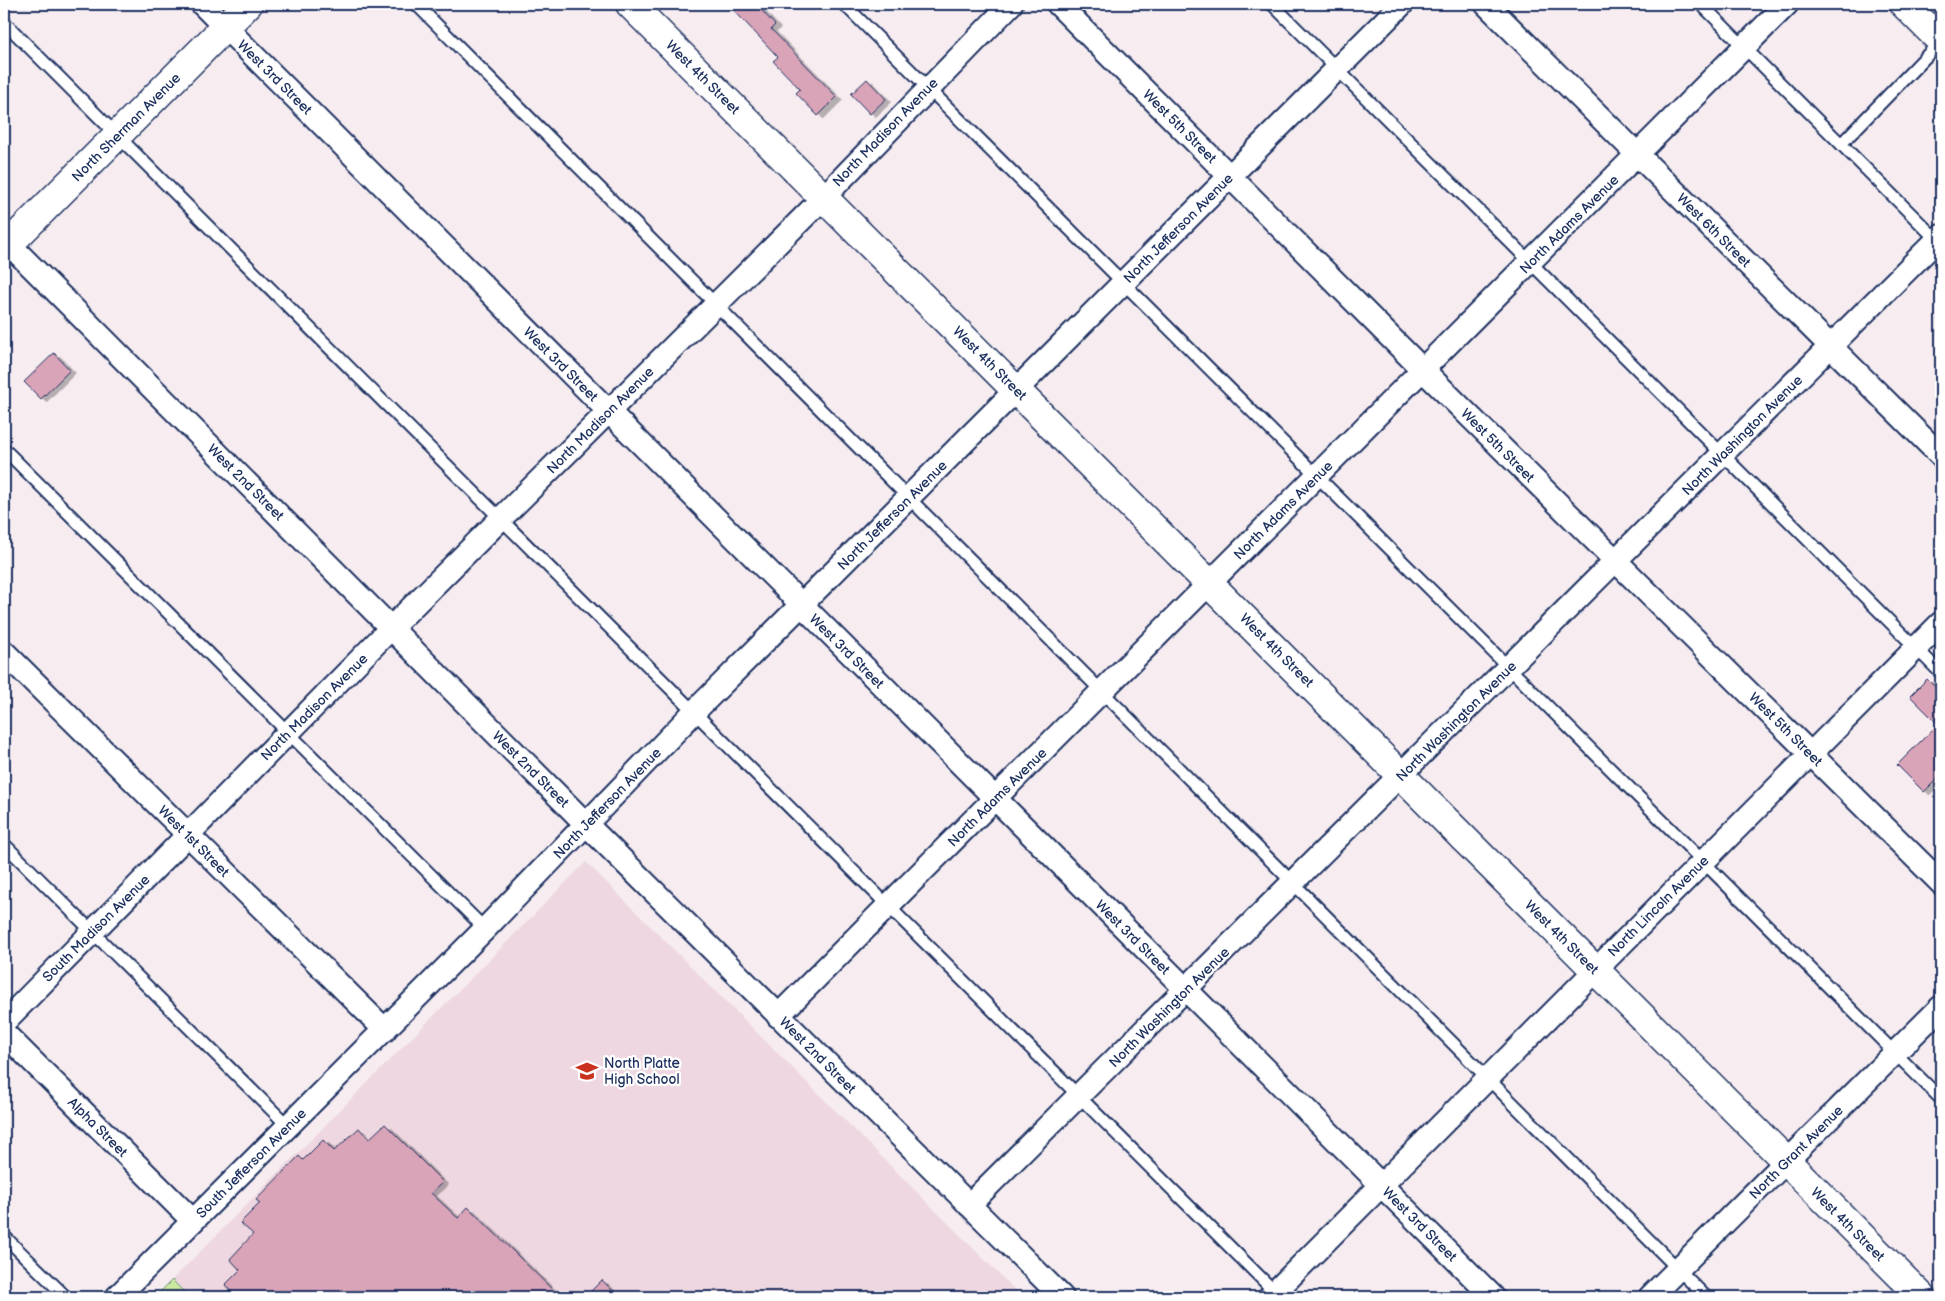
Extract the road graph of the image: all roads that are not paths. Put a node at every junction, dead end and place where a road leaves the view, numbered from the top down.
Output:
1 (202, 4) edge
2 (248, 4) edge
3 (416, 4) edge
4 (630, 4) edge
5 (844, 4) edge
6 (1011, 4) edge
7 (1058, 4) edge
8 (1272, 4) edge
9 (1402, 4) edge
10 (1486, 4) edge
11 (1701, 4) edge
12 (1787, 4) edge
13 (1904, 4) edge
14 (4, 22) edge
15 (225, 27) junction
16 (1941, 41) edge
17 (1745, 48) junction
18 (1337, 69) junction
19 (928, 87) junction
20 (118, 136) junction
21 (1841, 144) junction
22 (1638, 155) junction
23 (1230, 176) junction
24 (824, 197) junction
25 (1940, 240) edge
26 (5, 244) edge
27 (1531, 263) junction
28 (1123, 284) junction
29 (716, 305) junction
30 (1831, 347) junction
31 (1423, 370) junction
32 (1017, 390) junction
33 (608, 412) junction
34 (4, 449) edge
35 (1723, 454) junction
36 (1941, 456) edge
37 (1317, 476) junction
38 (909, 499) junction
39 (502, 518) junction
40 (1616, 561) junction
41 (1211, 584) junction
42 (802, 606) junction
43 (1941, 622) edge
44 (391, 628) junction
45 (1916, 648) junction
46 (4, 652) edge
47 (1509, 669) junction
48 (1941, 673) edge
49 (1102, 692) junction
50 (695, 711) junction
51 (288, 732) junction
52 (1811, 753) junction
53 (1402, 776) junction
54 (995, 799) junction
55 (586, 824) junction
56 (188, 835) junction
57 (4, 844) edge
58 (1702, 862) junction
59 (1941, 883) edge
60 (1292, 884) junction
61 (888, 906) junction
62 (486, 929) junction
63 (92, 932) junction
64 (1595, 969) junction
65 (1186, 990) junction
66 (1941, 1007) edge
67 (778, 1016) junction
68 (4, 1022) edge
69 (385, 1030) junction
70 (4, 1033) edge
71 (1895, 1053) junction
72 (1486, 1078) junction
73 (1078, 1097) junction
74 (1941, 1099) edge
75 (288, 1126) junction
76 (1786, 1161) junction
77 (1380, 1184) junction
78 (969, 1205) junction
79 (193, 1221) junction
80 (4, 1236) edge
81 (1678, 1269) junction
82 (1275, 1295) edge
83 (66, 1297) edge
84 (118, 1297) edge
85 (1062, 1297) edge
86 (1493, 1297) edge
87 (1650, 1297) edge
88 (1706, 1297) edge
89 (1922, 1297) edge

1 - 15 street, West 3rd Street
2 - 15 main road, North Sherman Avenue
3 - 29 lane
4 - 24 main road, West 4th Street
5 - 19 lane
6 - 19 street, North Madison Avenue
7 - 23 street, West 5th Street
8 - 18 lane
9 - 18 street, North Jefferson Avenue
10 - 22 street, West 6th Street
11 - 17 lane
12 - 17 street, North Adams Avenue
13 - 16 main road
14 - 20 lane
15 - 20 main road, North Sherman Avenue
15 - 33 street, West 3rd Street
16 - 21 lane
17 - 21 lane
17 - 22 street, North Adams Avenue
18 - 23 street, North Jefferson Avenue
18 - 27 lane
19 - 24 street, North Madison Avenue
19 - 28 lane
20 - 26 main road, North Sherman Avenue
20 - 39 lane
21 - 25 lane
22 - 27 street, North Adams Avenue
22 - 30 street, West 6th Street
23 - 28 street, North Jefferson Avenue
23 - 31 street, West 5th Street
24 - 29 street, North Madison Avenue
24 - 32 main road, West 4th Street
25 - 30 street, North Washington Avenue
26 - 44 street, West 2nd Street
27 - 31 street, North Adams Avenue
27 - 35 lane
28 - 32 street, North Jefferson Avenue
28 - 37 lane
29 - 33 street, North Madison Avenue
29 - 38 lane
30 - 35 street, North Washington Avenue
30 - 36 street, West 6th Street
31 - 37 street, North Adams Avenue
31 - 40 street, West 5th Street
32 - 38 street, North Jefferson Avenue
32 - 41 main road, West 4th Street
33 - 39 street, North Madison Avenue
33 - 42 street, West 3rd Street
34 - 51 lane
35 - 40 street, North Washington Avenue
35 - 45 lane
37 - 41 street, North Adams Avenue
37 - 47 lane
38 - 42 street, North Jefferson Avenue
38 - 49 lane
39 - 44 street, North Madison Avenue
39 - 50 lane
40 - 47 street, North Washington Avenue
40 - 52 street, West 5th Street
41 - 49 street, North Adams Avenue
41 - 53 main road, West 4th Street
42 - 50 street, North Jefferson Avenue
42 - 54 street, West 3rd Street
43 - 45 street, North Lincoln Avenue
44 - 51 street, North Madison Avenue
44 - 55 street, West 2nd Street
45 - 48 lane
45 - 52 street, North Lincoln Avenue
46 - 56 street, West 1st Street
47 - 53 street, North Washington Avenue
47 - 58 lane
49 - 54 street, North Adams Avenue
49 - 60 lane
50 - 55 street, North Jefferson Avenue
50 - 61 lane
51 - 56 street, North Madison Avenue
51 - 62 lane
52 - 58 street, North Lincoln Avenue
52 - 59 street, West 5th Street
53 - 60 street, North Washington Avenue
53 - 64 main road, West 4th Street
54 - 61 street, North Adams Avenue
54 - 65 street, West 3rd Street
55 - 62 street, North Jefferson Avenue
55 - 67 street, West 2nd Street
56 - 63 street, South Madison Avenue
56 - 69 street, West 1st Street
57 - 63 lane
58 - 64 street, North Lincoln Avenue
58 - 71 lane
60 - 65 street, North Washington Avenue
60 - 72 lane
61 - 67 street, North Adams Avenue
61 - 73 lane
62 - 69 street, North Jefferson Avenue
63 - 68 street, South Madison Avenue
63 - 75 lane
64 - 72 street, North Lincoln Avenue
64 - 76 main road, West 4th Street
65 - 73 street, North Washington Avenue
65 - 77 street, West 3rd Street
66 - 71 street, North Grant Avenue
67 - 78 street, West 2nd Street
69 - 75 street, South Jefferson Avenue
70 - 79 street, Alpha Street
71 - 74 lane
71 - 76 street, North Grant Avenue
72 - 77 street, North Lincoln Avenue
72 - 81 lane
73 - 78 street, North Washington Avenue
73 - 82 lane
75 - 79 street, South Jefferson Avenue
76 - 81 street, North Grant Avenue
76 - 89 main road, West 4th Street
77 - 82 street, North Lincoln Avenue
77 - 86 street, West 3rd Street
78 - 85 street, West 2nd Street
79 - 84 street, South Jefferson Avenue
80 - 83 lane
81 - 87 street, North Grant Avenue
81 - 88 lane

